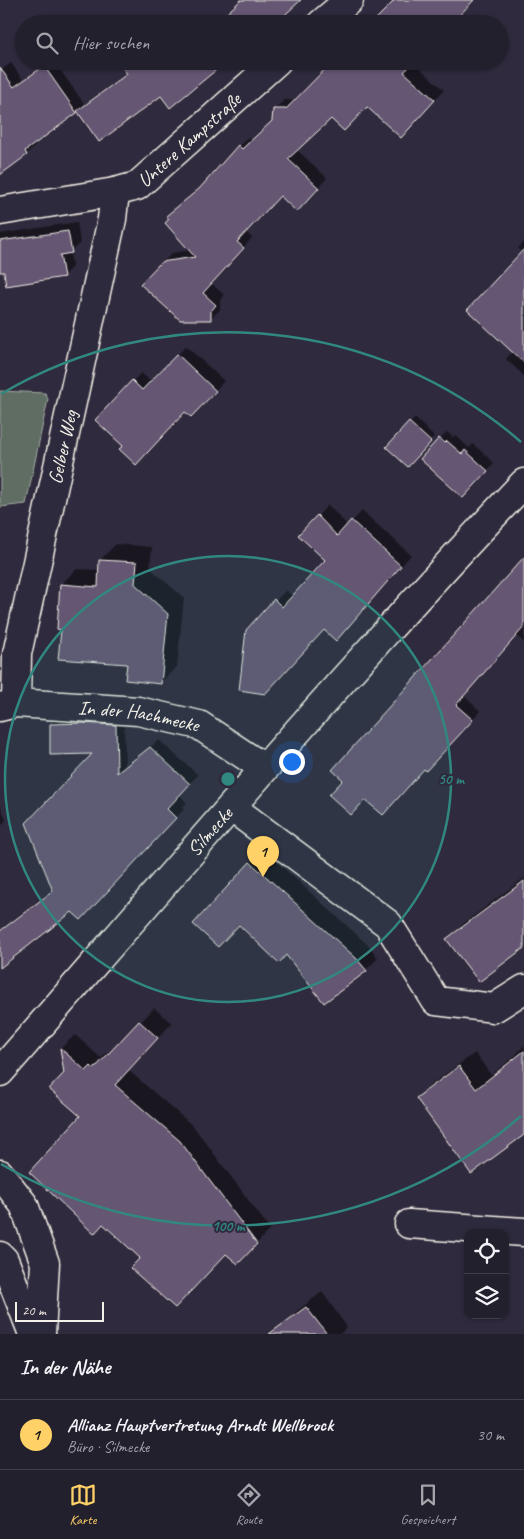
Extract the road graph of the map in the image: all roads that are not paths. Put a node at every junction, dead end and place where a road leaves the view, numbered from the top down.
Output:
1 (349, 0) edge
2 (332, 15) edge
3 (268, 70) edge
4 (115, 192) junction
5 (0, 211) edge
6 (524, 484) edge
7 (8, 705) edge
8 (264, 768) junction
9 (231, 806) junction
10 (524, 988) edge
11 (0, 1072) edge
12 (0, 1174) edge
13 (409, 1224) dead end
14 (524, 1232) edge
15 (0, 1256) edge
16 (33, 1334) edge
17 (41, 1334) edge

1 - 2 street
3 - 4 street, Untere Kampstraße
4 - 5 street, Untere Kampstraße
4 - 7 street, Gelber Weg
6 - 8 street, Silmecke
7 - 8 street, In der Hachmecke
8 - 9 street, Silmecke
9 - 10 street
9 - 11 street, Silmecke
12 - 17 street
13 - 14 street
15 - 16 street

